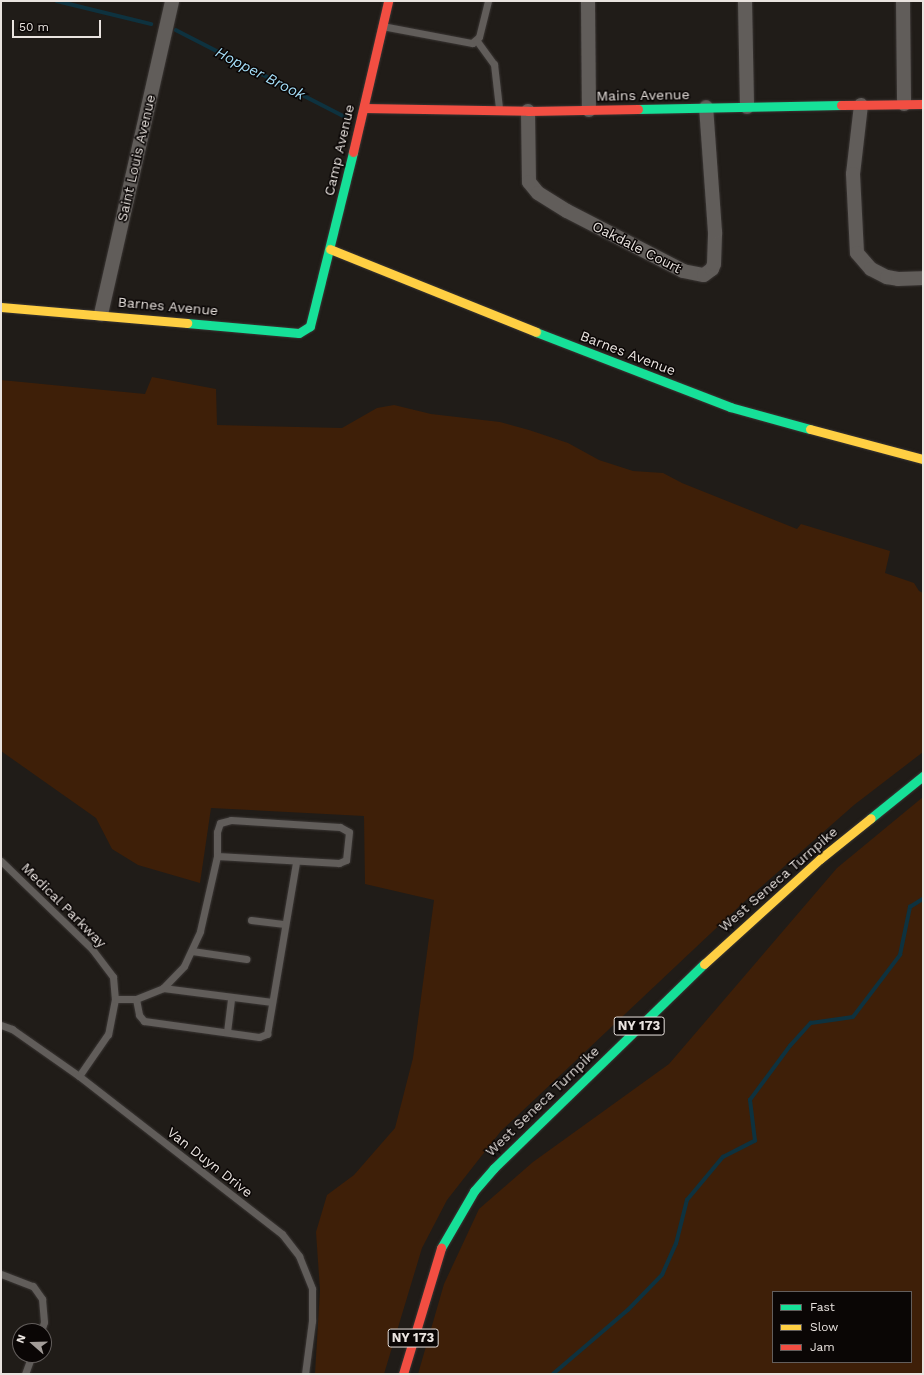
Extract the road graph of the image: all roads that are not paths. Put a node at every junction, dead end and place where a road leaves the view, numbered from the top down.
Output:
1 (172, 1) edge
2 (388, 1) edge
3 (488, 1) edge
4 (588, 1) edge
5 (745, 1) edge
6 (903, 1) edge
7 (382, 26) junction
8 (477, 41) junction
9 (904, 104) junction
10 (923, 104) edge
11 (861, 105) junction
12 (706, 107) junction
13 (747, 107) junction
14 (364, 108) junction
15 (499, 110) junction
16 (589, 110) junction
17 (528, 111) junction
18 (330, 249) junction
19 (923, 278) edge
20 (317, 306) joint
21 (1, 307) edge
22 (101, 314) junction
23 (923, 459) edge
24 (923, 776) edge
25 (217, 856) junction
26 (1, 861) edge
27 (296, 862) junction
28 (251, 920) dead end
29 (285, 924) junction
30 (192, 951) junction
31 (246, 959) dead end
32 (163, 988) junction
33 (231, 998) junction
34 (116, 999) junction
35 (136, 1000) junction
36 (272, 1002) junction
37 (1, 1025) edge
38 (227, 1032) junction
39 (78, 1076) junction
40 (1, 1274) edge
41 (44, 1323) edge
42 (29, 1363) edge
43 (25, 1374) edge
44 (305, 1374) edge
45 (403, 1374) edge

1 - 22 street, Saint Louis Avenue
2 - 7 street, Camp Avenue
3 - 8 lane
4 - 16 street
5 - 13 street
6 - 9 street
7 - 8 lane
7 - 14 street, Camp Avenue
8 - 15 lane
9 - 10 street, Mains Avenue
9 - 11 street, Mains Avenue
11 - 13 street, Mains Avenue
11 - 19 street
12 - 13 street, Mains Avenue
12 - 16 street, Mains Avenue
12 - 17 street, Oakdale Court
14 - 15 street, Mains Avenue
14 - 18 street, Camp Avenue
15 - 17 street, Mains Avenue
16 - 17 street, Mains Avenue
18 - 20 street, Camp Avenue
18 - 23 street, Barnes Avenue
20 - 22 street, Barnes Avenue
21 - 22 street, Barnes Avenue
24 - 45 street, West Seneca Turnpike / NY 173
25 - 27 lane
25 - 27 lane
25 - 30 lane
26 - 34 lane, Medical Parkway
27 - 29 lane
28 - 29 lane
29 - 36 lane
30 - 31 lane
30 - 32 lane
32 - 33 lane
32 - 35 lane
33 - 36 lane
33 - 38 lane
34 - 35 lane
34 - 39 lane, Medical Parkway
35 - 38 lane
36 - 38 lane
37 - 39 lane, Van Duyn Drive
39 - 44 lane, Van Duyn Drive
40 - 41 lane
42 - 43 lane

